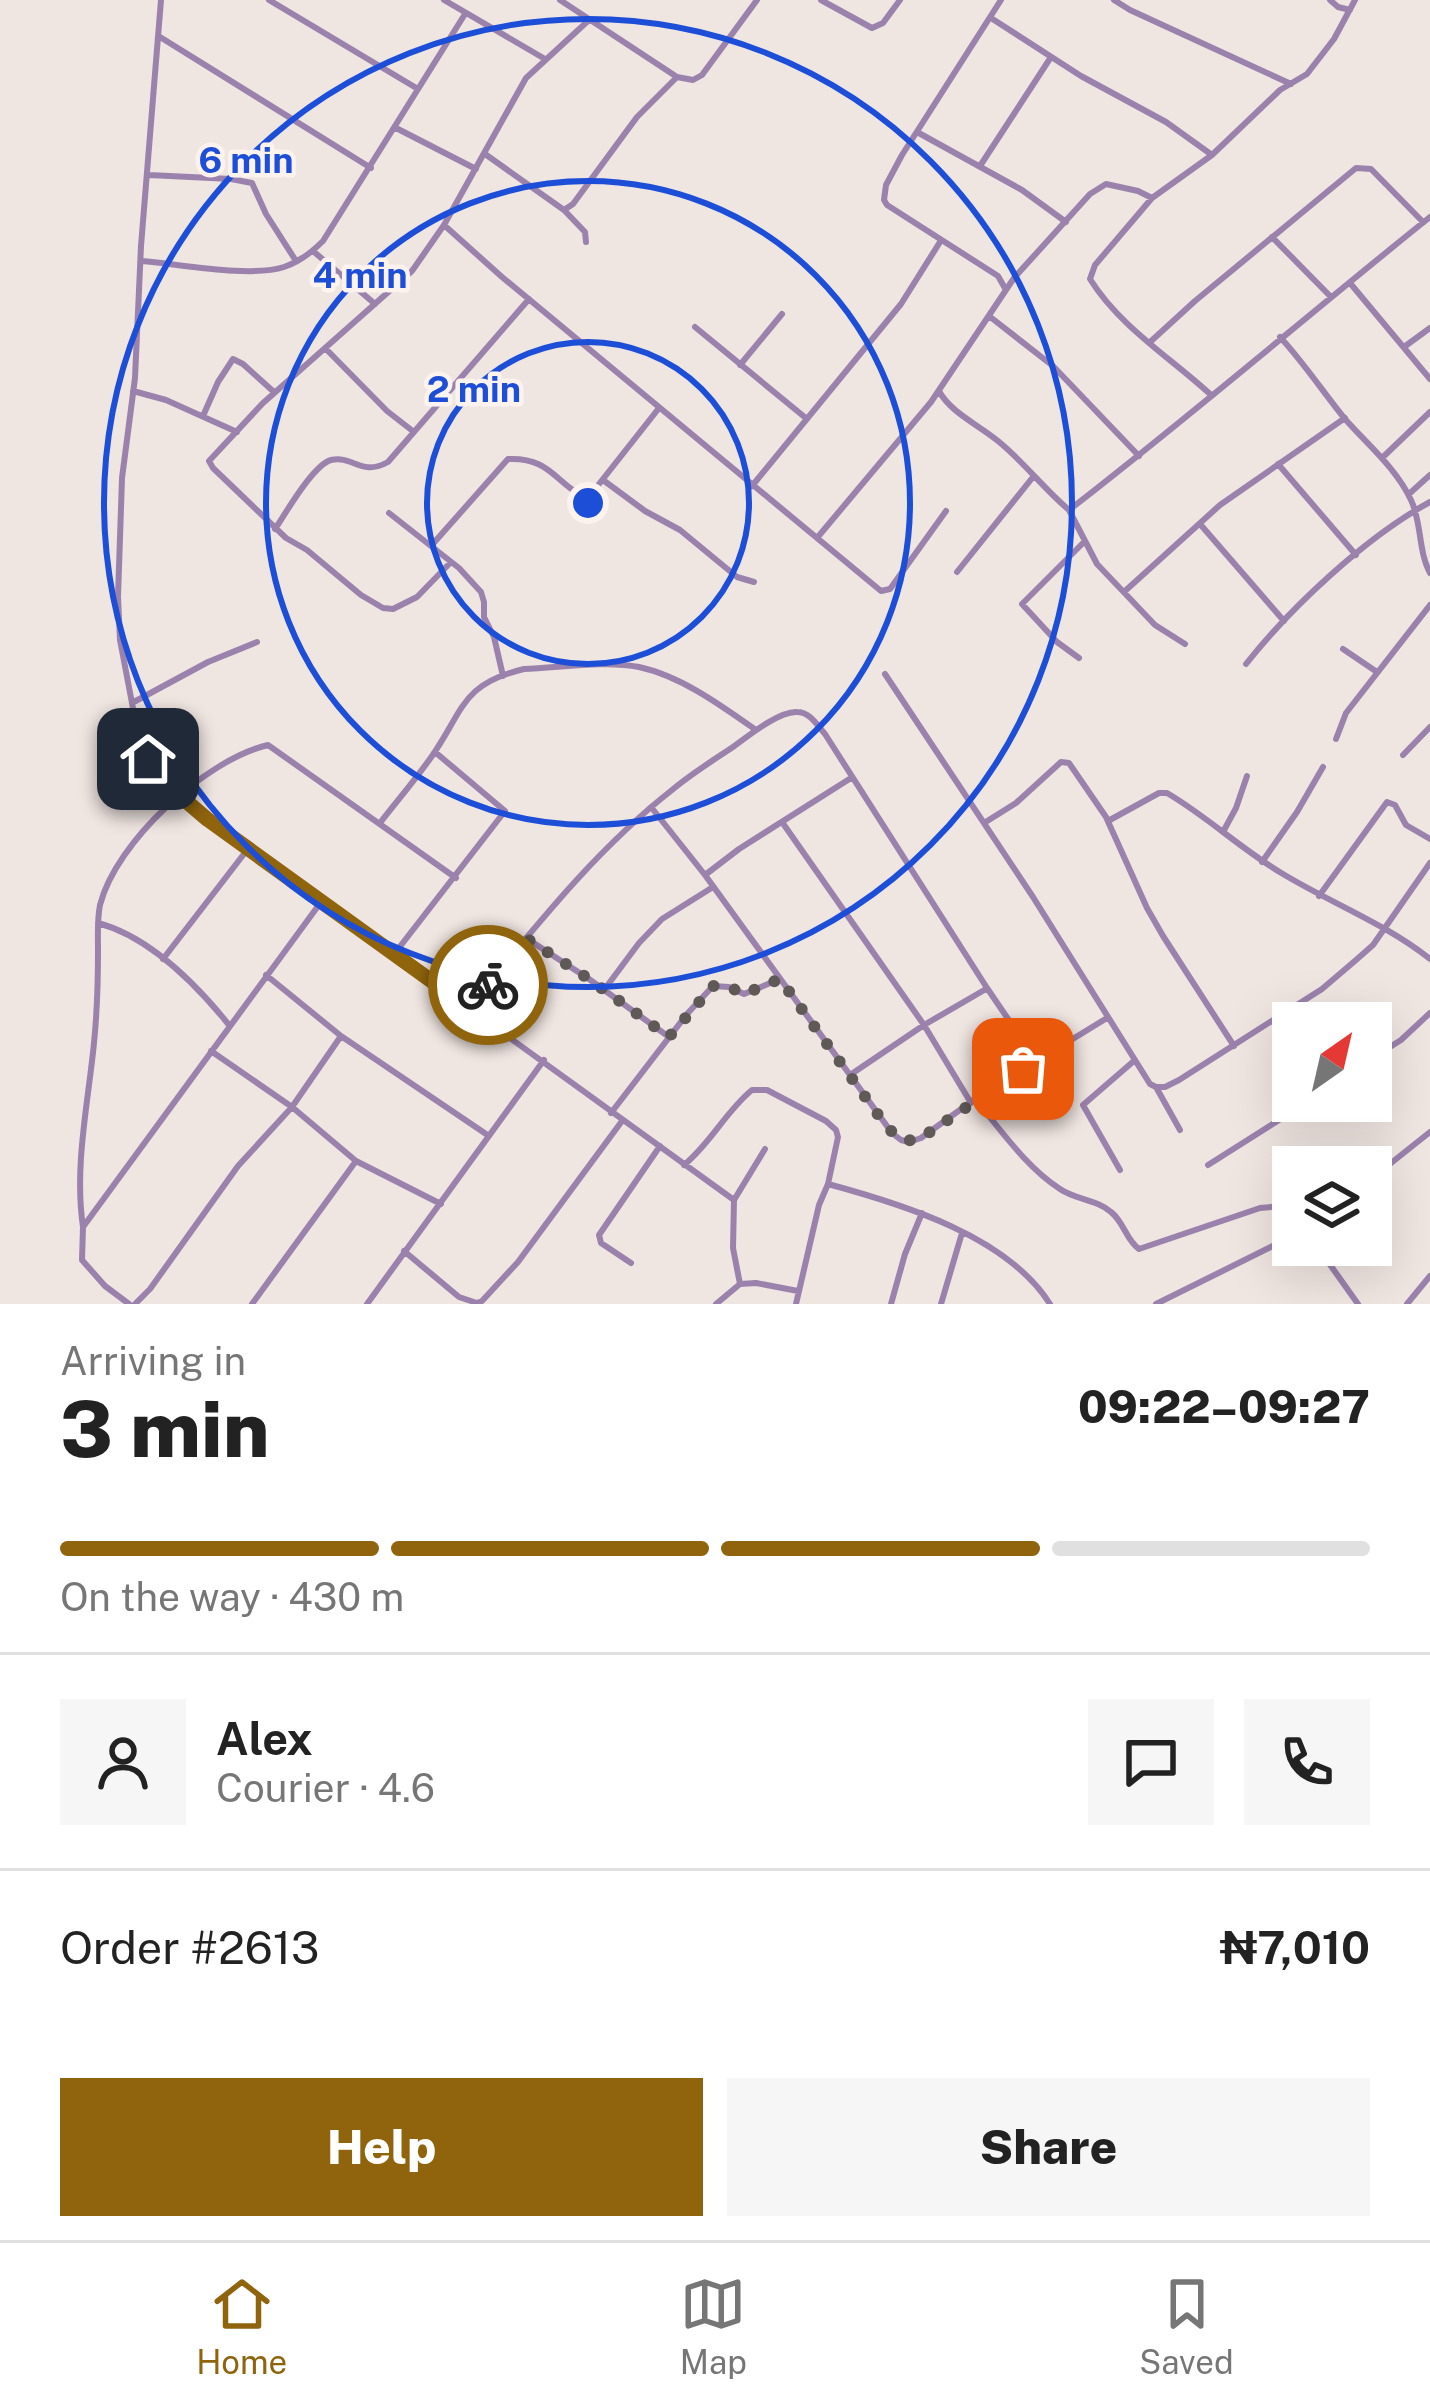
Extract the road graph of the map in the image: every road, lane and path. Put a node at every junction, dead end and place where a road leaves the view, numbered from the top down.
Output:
1 (161, 0) edge
2 (269, 0) edge
3 (444, 0) edge
4 (560, 0) edge
5 (757, 0) edge
6 (821, 0) edge
7 (901, 0) edge
8 (1001, 0) edge
9 (1114, 0) edge
10 (1135, 0) edge
11 (1330, 0) edge
12 (1355, 0) edge
13 (1130, 10) junction
14 (1350, 10) junction
15 (465, 14) junction
16 (991, 18) junction
17 (589, 20) junction
18 (159, 37) junction
19 (1052, 57) junction
20 (545, 59) junction
21 (677, 77) junction
22 (1291, 84) junction
23 (418, 89) junction
24 (396, 128) junction
25 (916, 132) junction
26 (484, 154) junction
27 (1212, 155) junction
28 (980, 166) junction
29 (371, 168) junction
30 (476, 169) junction
31 (149, 175) junction
32 (1151, 198) junction
33 (564, 210) junction
34 (1427, 220) edge
35 (1066, 222) junction
36 (444, 225) junction
37 (1272, 237) junction
38 (941, 240) junction
39 (586, 242) dead end
40 (313, 250) junction
41 (142, 261) junction
42 (296, 262) junction
43 (998, 277) junction
44 (1014, 278) junction
45 (1350, 283) junction
46 (1006, 290) junction
47 (1330, 296) junction
48 (529, 299) junction
49 (376, 304) junction
50 (782, 314) dead end
51 (989, 316) junction
52 (695, 327) dead end
53 (1430, 328) edge
54 (1280, 337) junction
55 (1149, 343) junction
56 (1404, 347) junction
57 (325, 349) junction
58 (740, 365) junction
59 (1430, 379) edge
60 (133, 391) junction
61 (939, 391) junction
62 (274, 392) junction
63 (1212, 396) junction
64 (931, 402) junction
65 (946, 404) junction
66 (659, 408) junction
67 (1430, 412) edge
68 (203, 416) junction
69 (1345, 418) junction
70 (807, 419) junction
71 (237, 432) junction
72 (415, 432) junction
73 (1139, 455) junction
74 (1382, 458) junction
75 (1278, 464) junction
76 (1430, 475) edge
77 (1033, 477) junction
78 (603, 480) junction
79 (752, 485) junction
80 (1409, 494) junction
81 (1430, 502) edge
82 (1069, 510) junction
83 (1416, 510) junction
84 (946, 512) dead end
85 (389, 513) dead end
86 (1199, 523) junction
87 (275, 529) junction
88 (817, 538) junction
89 (1084, 541) junction
90 (431, 546) junction
91 (1356, 555) junction
92 (451, 562) junction
93 (957, 572) dead end
94 (1430, 573) edge
95 (754, 582) dead end
96 (1125, 591) junction
97 (1430, 605) edge
98 (1284, 621) junction
99 (257, 642) dead end
100 (1185, 644) dead end
101 (1343, 649) dead end
102 (1079, 658) dead end
103 (1246, 664) dead end
104 (1377, 672) junction
105 (885, 674) dead end
106 (503, 676) junction
107 (132, 703) junction
108 (1430, 727) edge
109 (756, 730) junction
110 (1336, 739) dead end
111 (435, 752) junction
112 (1403, 755) dead end
113 (1323, 767) dead end
114 (1247, 776) dead end
115 (850, 778) junction
116 (179, 795) junction
117 (651, 807) junction
118 (1108, 821) junction
119 (782, 822) junction
120 (380, 823) junction
121 (984, 824) junction
122 (1223, 832) junction
123 (1430, 839) edge
124 (248, 850) junction
125 (1262, 862) junction
126 (1430, 863) edge
127 (705, 875) junction
128 (456, 878) junction
129 (713, 886) junction
130 (1319, 896) junction
131 (322, 901) junction
132 (98, 922) junction
133 (1384, 929) junction
134 (526, 938) junction
135 (395, 953) junction
136 (1430, 958) edge
137 (163, 959) junction
138 (266, 975) junction
139 (780, 979) junction
140 (987, 988) junction
141 (604, 990) junction
142 (469, 1008) junction
143 (1430, 1013) edge
144 (1107, 1018) junction
145 (924, 1024) junction
146 (229, 1025) junction
147 (341, 1036) junction
148 (669, 1037) junction
149 (1234, 1046) junction
150 (1392, 1047) edge
151 (211, 1051) junction
152 (544, 1060) junction
153 (1036, 1060) junction
154 (1135, 1060) junction
155 (850, 1075) junction
156 (1156, 1088) junction
157 (973, 1101) junction
158 (292, 1107) junction
159 (610, 1113) junction
160 (622, 1121) junction
161 (1276, 1122) edge
162 (1180, 1130) dead end
163 (489, 1136) junction
164 (1428, 1137) edge
165 (660, 1146) junction
166 (765, 1149) dead end
167 (356, 1161) junction
168 (1392, 1164) edge
169 (684, 1165) junction
170 (1208, 1165) dead end
171 (1120, 1170) dead end
172 (828, 1184) junction
173 (734, 1200) junction
174 (441, 1204) junction
175 (1272, 1207) edge
176 (922, 1214) junction
177 (83, 1228) junction
178 (962, 1234) junction
179 (1272, 1247) edge
180 (404, 1251) junction
181 (632, 1263) dead end
182 (1331, 1266) edge
183 (1430, 1276) edge
184 (740, 1284) junction
185 (798, 1291) junction
186 (1162, 1303) edge
187 (132, 1304) edge
188 (252, 1304) edge
189 (367, 1304) edge
190 (716, 1304) edge
191 (796, 1304) edge
192 (891, 1304) edge
193 (941, 1304) edge
194 (1049, 1304) edge
195 (1358, 1304) edge
196 (1407, 1304) edge

1 - 18 street
2 - 23 street
3 - 15 street
4 - 17 street
5 - 21 street
6 - 7 street
8 - 16 street
9 - 13 street
10 - 13 street
11 - 14 street
12 - 14 street
13 - 22 street
14 - 22 street
15 - 20 street
15 - 23 street
16 - 19 street
16 - 25 street
17 - 20 street
17 - 21 street
18 - 29 street
18 - 31 street
19 - 27 street
19 - 28 street
20 - 26 street
21 - 33 street
22 - 27 street
23 - 24 street
24 - 29 street
24 - 30 street
25 - 28 street
25 - 38 street
26 - 30 street
26 - 33 street
27 - 32 street
28 - 35 street
29 - 40 street
30 - 36 street
31 - 41 street
31 - 42 street
32 - 35 street
32 - 55 street
33 - 39 street
34 - 37 street
34 - 45 street
35 - 44 street
36 - 48 street
36 - 49 street
37 - 47 street
37 - 55 street
38 - 43 street
38 - 70 street
40 - 42 street
40 - 49 street
41 - 42 street
41 - 60 street
43 - 44 street
43 - 46 street
44 - 46 street
45 - 47 street
45 - 56 street
46 - 51 street
47 - 54 street
48 - 66 street
48 - 72 street
49 - 57 street
50 - 58 street
51 - 61 street
51 - 73 street
52 - 58 street
53 - 56 street
54 - 63 street
54 - 69 street
55 - 63 street
56 - 59 street
57 - 62 street
57 - 72 street
58 - 70 street
60 - 68 street
60 - 107 street
61 - 64 street
61 - 65 street
62 - 68 street
62 - 71 street
63 - 73 street
64 - 65 street
64 - 88 street
65 - 77 street
66 - 78 street
66 - 79 street
67 - 74 street
68 - 71 street
69 - 74 street
69 - 75 street
70 - 79 street
71 - 87 street
72 - 87 street
73 - 82 street
74 - 80 street
75 - 86 street
75 - 91 street
76 - 80 street
77 - 82 street
77 - 93 street
78 - 90 street
78 - 95 street
79 - 88 street
80 - 83 street
81 - 83 street
82 - 89 street
83 - 91 street
83 - 94 street
84 - 88 street
85 - 90 street
86 - 96 street
86 - 98 street
87 - 92 street
89 - 96 street
89 - 102 street
90 - 92 street
91 - 98 street
92 - 106 street
96 - 100 street
97 - 104 street
98 - 103 street
99 - 107 street
101 - 104 street
104 - 110 street
105 - 121 street
106 - 109 street
106 - 111 street
107 - 116 street
108 - 112 street
109 - 115 street
109 - 117 street
111 - 120 street
111 - 128 street
113 - 125 street
114 - 122 street
115 - 119 street
115 - 140 street
116 - 120 street
116 - 124 street
116 - 132 street
117 - 127 street
117 - 134 street
118 - 121 street
118 - 122 street
118 - 149 street
119 - 127 street
119 - 145 street
120 - 128 street
121 - 144 street
122 - 125 street
123 - 130 street
124 - 131 street
124 - 137 street
125 - 130 street
126 - 133 street
127 - 129 street
128 - 135 street
129 - 139 street
129 - 141 street
130 - 133 street
131 - 135 street
131 - 138 street
132 - 137 street
132 - 177 street
133 - 136 street
133 - 149 street
134 - 141 street
134 - 142 street
135 - 142 street
137 - 146 street
138 - 146 street
138 - 147 street
139 - 148 street
139 - 155 street
140 - 145 street
140 - 153 street
141 - 148 street
142 - 152 street
143 - 150 street
144 - 153 street
144 - 154 street
145 - 155 street
145 - 157 street
146 - 151 street
147 - 158 street
147 - 163 street
148 - 159 street
149 - 156 street
151 - 158 street
151 - 177 street
152 - 159 street
152 - 163 street
153 - 157 street
154 - 156 street
154 - 171 street
155 - 157 street
156 - 162 street
157 - 175 street
158 - 167 street
158 - 187 street
159 - 160 street
160 - 165 street
160 - 180 street
161 - 170 street
163 - 174 street
164 - 168 street
165 - 169 street
165 - 181 street
166 - 173 street
167 - 174 street
167 - 188 street
169 - 172 street
169 - 173 street
172 - 176 street
172 - 185 street
173 - 184 street
174 - 180 street
176 - 178 street
176 - 192 street
177 - 187 street
178 - 193 street
178 - 194 street
179 - 186 street
180 - 189 street
182 - 195 street
183 - 196 street
184 - 185 street
184 - 190 street
185 - 191 street

